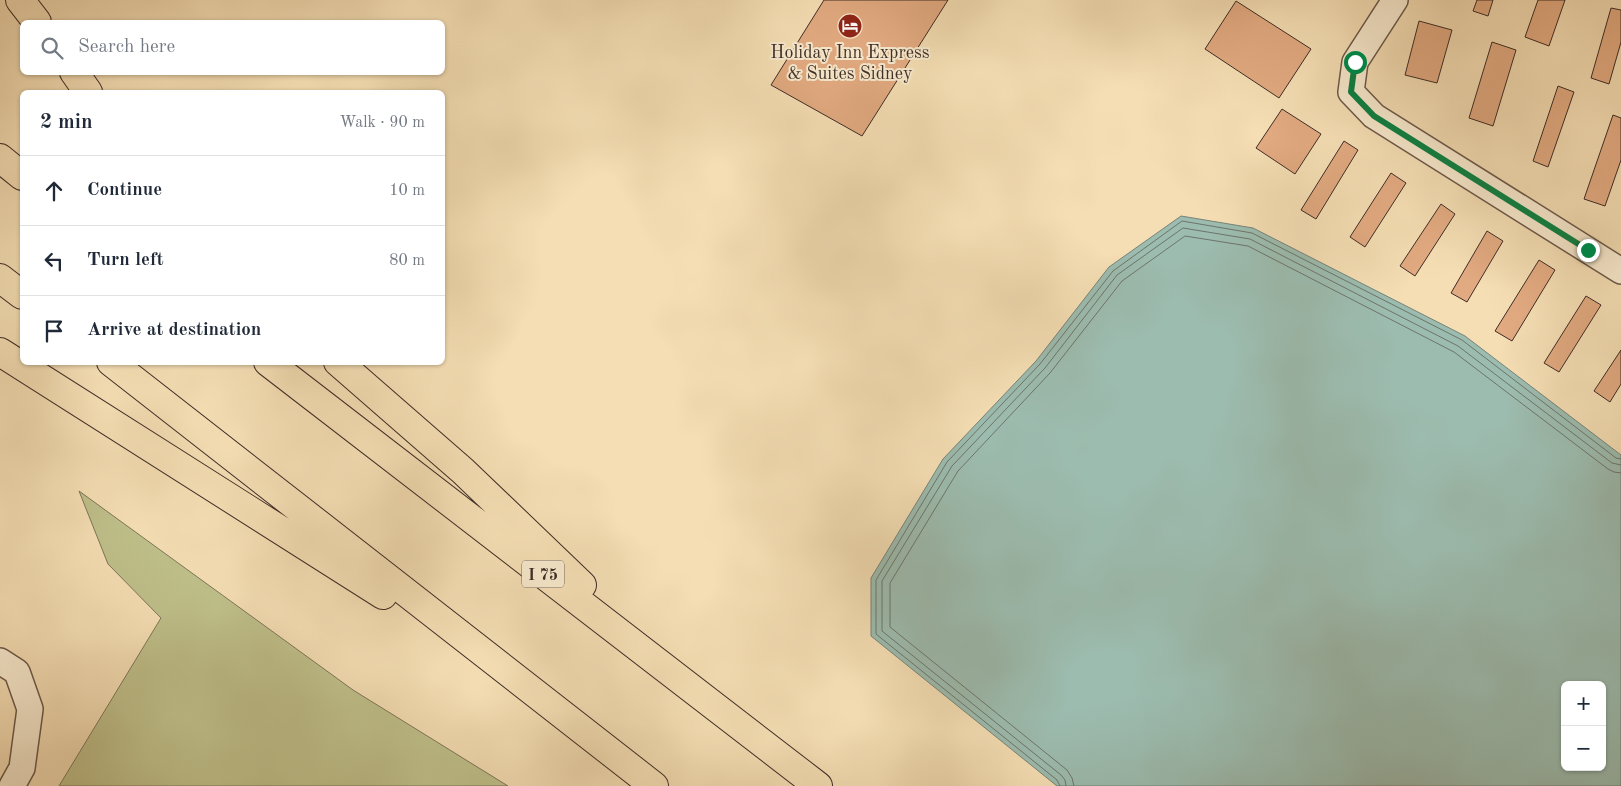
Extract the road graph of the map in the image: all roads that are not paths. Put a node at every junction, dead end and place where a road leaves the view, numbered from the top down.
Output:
1 (20, 0) edge
2 (1395, 0) edge
3 (35, 20) edge
4 (76, 75) edge
5 (87, 90) edge
6 (0, 158) edge
7 (20, 174) edge
8 (1621, 270) edge
9 (0, 278) edge
10 (20, 293) edge
11 (0, 352) edge
12 (20, 365) edge
13 (21, 365) edge
14 (115, 365) edge
15 (272, 365) edge
16 (341, 365) edge
17 (0, 661) edge
18 (520, 681) junction
19 (682, 682) junction
20 (12, 786) edge
21 (654, 786) edge
22 (818, 786) edge

1 - 3 highway
2 - 8 street
4 - 5 highway
6 - 7 highway
9 - 10 highway
11 - 12 highway
13 - 18 highway
14 - 18 highway
15 - 19 highway, I 75
16 - 19 highway
17 - 20 street
18 - 21 highway
19 - 22 highway, I 75

